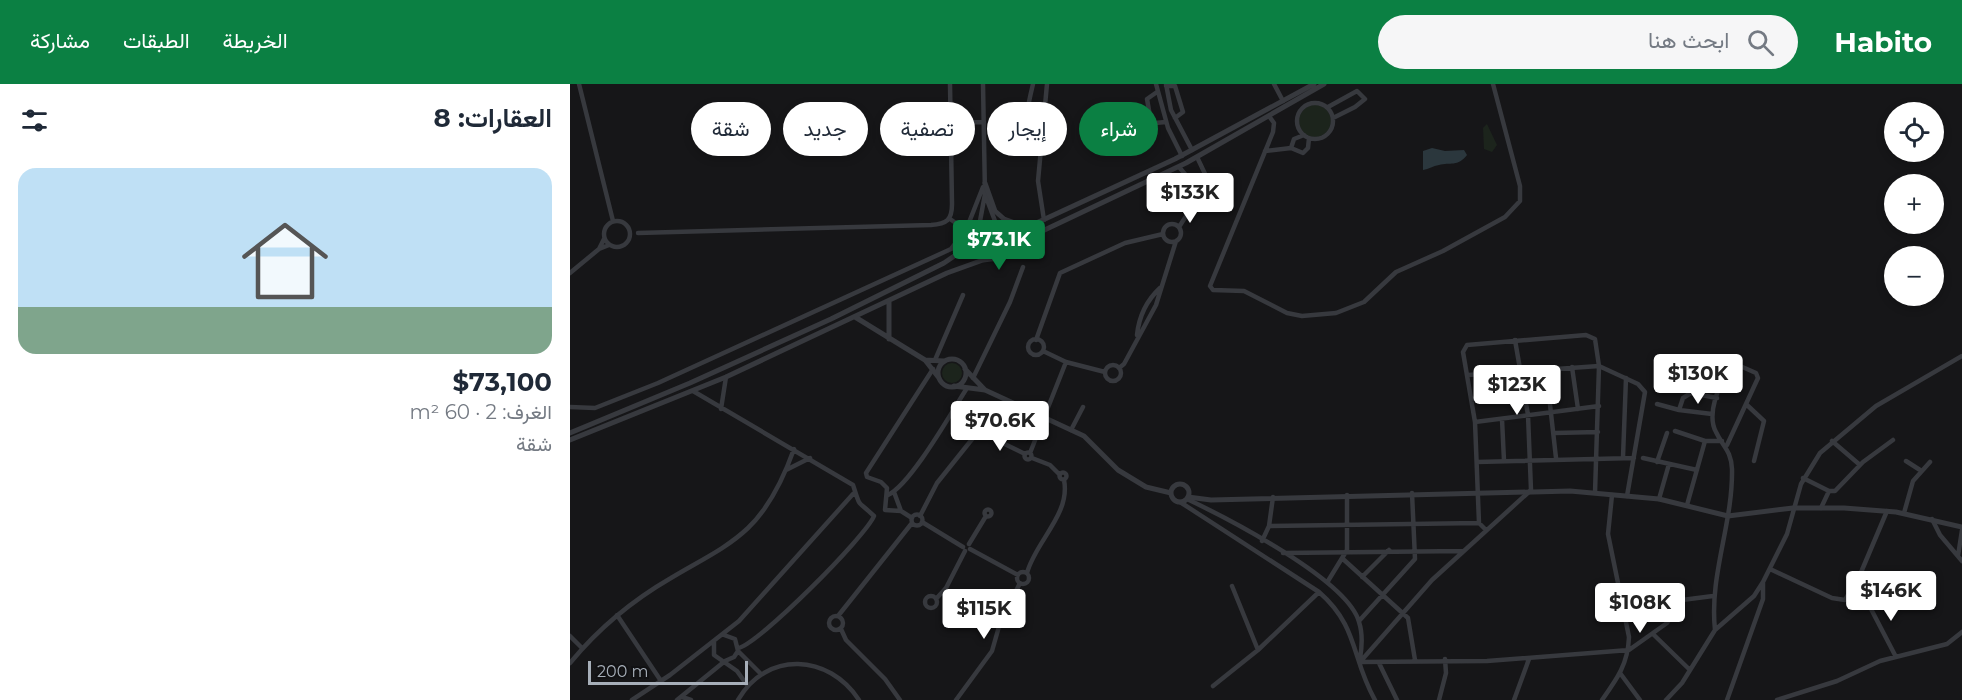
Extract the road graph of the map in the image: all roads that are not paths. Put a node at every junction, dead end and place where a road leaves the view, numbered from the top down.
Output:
1 (579, 84) edge
2 (950, 84) edge
3 (983, 84) edge
4 (1033, 84) edge
5 (1047, 84) edge
6 (1155, 84) edge
7 (1274, 84) edge
8 (1314, 84) edge
9 (1324, 84) edge
10 (1493, 84) edge
11 (1166, 85) edge
12 (1031, 91) junction
13 (1046, 91) junction
14 (1157, 92) junction
15 (1309, 92) junction
16 (1283, 101) junction
17 (951, 102) edge
18 (1027, 102) edge
19 (1045, 102) edge
20 (1294, 102) junction
21 (1315, 103) junction
22 (1328, 107) junction
23 (1300, 111) junction
24 (1269, 116) junction
25 (1175, 118) junction
26 (1333, 118) junction
27 (975, 122) edge
28 (984, 122) junction
29 (1166, 122) junction
30 (1304, 135) junction
31 (1185, 137) junction
32 (1310, 138) junction
33 (1175, 142) junction
34 (1291, 148) junction
35 (1192, 150) junction
36 (1265, 152) junction
37 (952, 156) edge
38 (1040, 156) edge
39 (1182, 156) junction
40 (1197, 157) junction
41 (1179, 167) junction
42 (985, 183) junction
43 (1201, 193) junction
44 (985, 194) junction
45 (950, 219) junction
46 (1044, 220) junction
47 (613, 221) junction
48 (1026, 227) junction
49 (1179, 227) junction
50 (629, 229) junction
51 (966, 230) junction
52 (999, 230) junction
53 (638, 233) junction
54 (976, 234) junction
55 (1163, 234) junction
56 (630, 236) junction
57 (604, 238) junction
58 (1176, 241) junction
59 (609, 245) junction
60 (973, 247) junction
61 (599, 249) junction
62 (1005, 252) junction
63 (983, 260) junction
64 (1023, 267) dead end
65 (570, 273) edge
66 (1160, 288) junction
67 (963, 294) dead end
68 (890, 301) junction
69 (855, 317) junction
70 (1136, 338) junction
71 (889, 339) junction
72 (1036, 340) junction
73 (1515, 340) junction
74 (1043, 351) junction
75 (1962, 356) edge
76 (925, 360) junction
77 (935, 360) junction
78 (946, 361) junction
79 (1066, 362) junction
80 (1599, 366) junction
81 (1119, 368) junction
82 (1572, 368) junction
83 (933, 369) junction
84 (965, 369) junction
85 (1546, 369) junction
86 (1521, 371) junction
87 (1105, 372) junction
88 (1468, 375) junction
89 (726, 377) junction
90 (939, 378) junction
91 (974, 378) junction
92 (1626, 378) junction
93 (954, 386) junction
94 (967, 388) junction
95 (984, 390) junction
96 (693, 392) junction
97 (1525, 394) junction
98 (1717, 398) junction
99 (1471, 399) junction
100 (1657, 404) dead end
101 (1747, 405) junction
102 (1599, 406) junction
103 (570, 407) edge
104 (1083, 407) dead end
105 (721, 409) junction
106 (1578, 409) junction
107 (1679, 410) junction
108 (1553, 412) junction
109 (1712, 414) junction
110 (1528, 416) junction
111 (1045, 418) junction
112 (1502, 419) junction
113 (1475, 422) junction
114 (1624, 423) junction
115 (1639, 426) junction
116 (1071, 430) junction
117 (1675, 431) dead end
118 (1598, 432) junction
119 (570, 433) edge
120 (1555, 433) junction
121 (1667, 433) dead end
122 (570, 440) edge
123 (1893, 440) dead end
124 (1706, 441) junction
125 (1832, 441) junction
126 (1724, 443) junction
127 (794, 449) junction
128 (1029, 455) junction
129 (1596, 457) junction
130 (810, 458) junction
131 (1556, 458) junction
132 (1623, 458) junction
133 (1634, 458) junction
134 (1643, 458) dead end
135 (1530, 459) junction
136 (1906, 460) dead end
137 (1504, 461) junction
138 (1754, 461) dead end
139 (1477, 462) junction
140 (1657, 462) junction
141 (1930, 462) dead end
142 (1669, 464) junction
143 (1860, 465) junction
144 (786, 470) junction
145 (1697, 470) junction
146 (1920, 470) junction
147 (1803, 478) junction
148 (1531, 490) junction
149 (1829, 490) junction
150 (894, 492) junction
151 (1478, 492) junction
152 (1171, 493) junction
153 (1412, 493) junction
154 (853, 494) junction
155 (1595, 494) junction
156 (888, 495) junction
157 (1347, 495) junction
158 (1612, 495) junction
159 (1627, 496) junction
160 (1273, 497) junction
161 (1187, 498) junction
162 (1659, 500) junction
163 (1180, 502) junction
164 (1687, 506) junction
165 (1793, 508) junction
166 (1821, 508) junction
167 (901, 511) junction
168 (1887, 511) junction
169 (1904, 513) junction
170 (920, 516) junction
171 (986, 516) dead end
172 (1728, 516) junction
173 (1932, 519) junction
174 (912, 520) junction
175 (922, 522) junction
176 (1479, 523) junction
177 (1413, 524) junction
178 (1347, 525) junction
179 (1269, 526) junction
180 (1962, 529) edge
181 (1486, 530) junction
182 (1262, 541) junction
183 (967, 548) junction
184 (1347, 550) junction
185 (1389, 550) junction
186 (1415, 550) junction
187 (1463, 550) junction
188 (1282, 553) junction
189 (1958, 556) junction
190 (1343, 559) junction
191 (1962, 561) edge
192 (1770, 569) junction
193 (1027, 573) junction
194 (1018, 575) junction
195 (1362, 577) junction
196 (1328, 581) junction
197 (1763, 582) junction
198 (1020, 583) junction
199 (1232, 586) dead end
200 (1319, 592) junction
201 (1383, 596) junction
202 (1713, 596) junction
203 (936, 598) dead end
204 (1865, 605) dead end
205 (1403, 613) junction
206 (617, 615) junction
207 (838, 616) junction
208 (1359, 621) junction
209 (841, 629) junction
210 (1715, 630) junction
211 (1962, 632) edge
212 (724, 635) junction
213 (1654, 635) junction
214 (570, 636) edge
215 (714, 642) junction
216 (582, 648) junction
217 (738, 650) junction
218 (1258, 650) junction
219 (1629, 650) junction
220 (1896, 657) junction
221 (1529, 659) junction
222 (1414, 660) junction
223 (1445, 660) junction
224 (725, 661) junction
225 (1359, 662) junction
226 (570, 663) edge
227 (1379, 663) junction
228 (1690, 670) junction
229 (1620, 673) junction
230 (761, 674) junction
231 (661, 681) junction
232 (747, 685) junction
233 (1213, 686) dead end
234 (680, 698) edge
235 (632, 700) edge
236 (691, 700) edge
237 (738, 700) edge
238 (859, 700) edge
239 (900, 700) edge
240 (956, 700) edge
241 (1375, 700) edge
242 (1397, 700) edge
243 (1439, 700) edge
244 (1514, 700) edge
245 (1602, 700) edge
246 (1640, 700) edge
247 (1666, 700) edge
248 (1727, 700) edge
249 (1777, 700) edge

1 - 47 street
2 - 17 street
3 - 28 street
4 - 12 street
5 - 13 street
6 - 14 street
7 - 16 street
8 - 16 street
9 - 15 street
10 - 36 street
11 - 25 street
11 - 25 street
12 - 13 street
12 - 18 street
13 - 19 street
14 - 29 street
14 - 29 street
15 - 20 street
15 - 21 street
16 - 35 street
20 - 23 street
20 - 24 street
21 - 22 street
21 - 23 street
22 - 26 street
22 - 26 street
23 - 30 street
24 - 36 street
24 - 40 street
25 - 31 street
26 - 32 street
27 - 28 street
28 - 42 street
29 - 33 street
30 - 32 street
30 - 34 street
31 - 33 street
31 - 35 street
32 - 34 street
33 - 39 street
34 - 36 street
35 - 39 street
37 - 45 street
38 - 46 street
39 - 46 street
40 - 41 street
40 - 43 street
41 - 43 street
41 - 62 street
42 - 44 street
42 - 48 street
42 - 51 street
43 - 49 street
44 - 52 street
44 - 54 street
45 - 51 street
45 - 53 street
46 - 48 street
47 - 50 street
47 - 57 street
48 - 52 street
49 - 55 street
49 - 58 street
50 - 53 street
50 - 56 street
51 - 54 street
51 - 103 street
52 - 54 street
52 - 62 street
53 - 56 street
54 - 60 street
55 - 58 street
55 - 72 street
56 - 59 street
57 - 59 street
57 - 61 street
58 - 66 street
59 - 61 street
60 - 63 street
60 - 119 street
61 - 65 street
62 - 63 street
63 - 68 street
64 - 91 street
66 - 70 street
66 - 70 street
67 - 77 street
68 - 69 street
68 - 71 street
69 - 71 street
69 - 89 street
70 - 81 street
71 - 76 street
72 - 74 street
72 - 74 street
73 - 80 street
73 - 86 street
73 - 88 street
74 - 79 street
75 - 125 street
76 - 77 street
76 - 83 street
77 - 78 street
78 - 84 street
78 - 90 street
79 - 87 street
79 - 111 street
80 - 82 street
80 - 92 street
80 - 102 street
81 - 87 street
81 - 87 street
82 - 85 street
82 - 106 street
83 - 90 street
83 - 156 street
84 - 91 street
84 - 93 street
85 - 86 street
85 - 108 street
86 - 88 street
86 - 97 street
88 - 99 street
89 - 96 street
89 - 105 street
90 - 93 street
91 - 95 street
92 - 114 street
92 - 115 street
93 - 94 street
94 - 95 street
94 - 150 street
95 - 111 street
96 - 105 street
96 - 122 street
97 - 99 street
97 - 110 street
98 - 101 street
98 - 107 street
98 - 109 street
99 - 113 street
100 - 107 street
101 - 126 street
101 - 138 street
102 - 106 street
102 - 118 street
104 - 116 street
105 - 127 street
106 - 108 street
107 - 109 street
108 - 110 street
108 - 120 street
109 - 126 street
110 - 112 street
110 - 135 street
111 - 116 street
111 - 128 street
112 - 113 street
112 - 137 street
113 - 139 street
114 - 115 street
114 - 132 street
115 - 133 street
116 - 152 street
117 - 124 street
118 - 120 street
118 - 129 street
120 - 131 street
121 - 140 street
123 - 143 street
124 - 126 street
124 - 145 street
125 - 143 street
125 - 147 street
126 - 172 street
127 - 130 street
127 - 144 street
128 - 170 street
128 - 193 street
129 - 131 street
129 - 132 street
129 - 155 street
130 - 144 street
130 - 154 street
131 - 135 street
132 - 133 street
133 - 159 street
134 - 140 street
135 - 137 street
135 - 148 street
136 - 146 street
137 - 139 street
139 - 151 street
140 - 142 street
141 - 146 street
142 - 145 street
142 - 162 street
143 - 149 street
144 - 206 street
145 - 164 street
146 - 169 street
147 - 149 street
147 - 165 street
148 - 151 street
148 - 155 street
148 - 181 street
149 - 166 street
150 - 156 street
150 - 167 street
151 - 153 street
151 - 176 street
152 - 161 street
152 - 163 street
153 - 157 street
153 - 177 street
154 - 212 street
154 - 217 street
155 - 158 street
156 - 167 street
157 - 160 street
157 - 178 street
158 - 159 street
158 - 219 street
159 - 162 street
160 - 161 street
160 - 179 street
161 - 163 street
161 - 182 street
162 - 164 street
163 - 200 street
164 - 172 street
165 - 166 street
165 - 172 street
165 - 192 street
166 - 168 street
167 - 174 street
168 - 169 street
168 - 192 street
169 - 173 street
170 - 174 street
170 - 175 street
171 - 183 street
172 - 202 street
173 - 180 street
173 - 189 street
174 - 175 street
174 - 207 street
175 - 183 street
176 - 177 street
176 - 181 street
177 - 178 street
177 - 186 street
178 - 179 street
178 - 184 street
179 - 182 street
180 - 189 street
181 - 187 street
182 - 188 street
183 - 194 street
183 - 203 street
184 - 185 street
184 - 188 street
184 - 190 street
185 - 186 street
185 - 195 street
186 - 187 street
186 - 201 street
187 - 205 street
188 - 196 street
189 - 191 street
190 - 195 street
190 - 196 street
192 - 197 street
193 - 194 street
193 - 198 street
194 - 198 street
195 - 201 street
196 - 208 street
197 - 210 street
197 - 248 street
198 - 240 street
199 - 218 street
200 - 218 street
200 - 225 street
201 - 205 street
201 - 208 street
202 - 210 street
202 - 213 street
204 - 220 street
205 - 222 street
205 - 225 street
206 - 216 street
206 - 231 street
207 - 209 street
207 - 209 street
208 - 225 street
209 - 239 street
210 - 228 street
211 - 220 street
212 - 215 street
212 - 217 street
213 - 219 street
213 - 228 street
214 - 216 street
215 - 224 street
215 - 231 street
216 - 226 street
217 - 224 street
217 - 230 street
218 - 233 street
219 - 221 street
219 - 229 street
220 - 249 street
221 - 223 street
221 - 244 street
222 - 223 street
222 - 227 street
223 - 243 street
224 - 232 street
224 - 234 street
225 - 227 street
225 - 241 street
227 - 242 street
228 - 247 street
229 - 245 street
229 - 246 street
230 - 232 street
230 - 238 street
231 - 235 street
232 - 237 street
234 - 236 street

